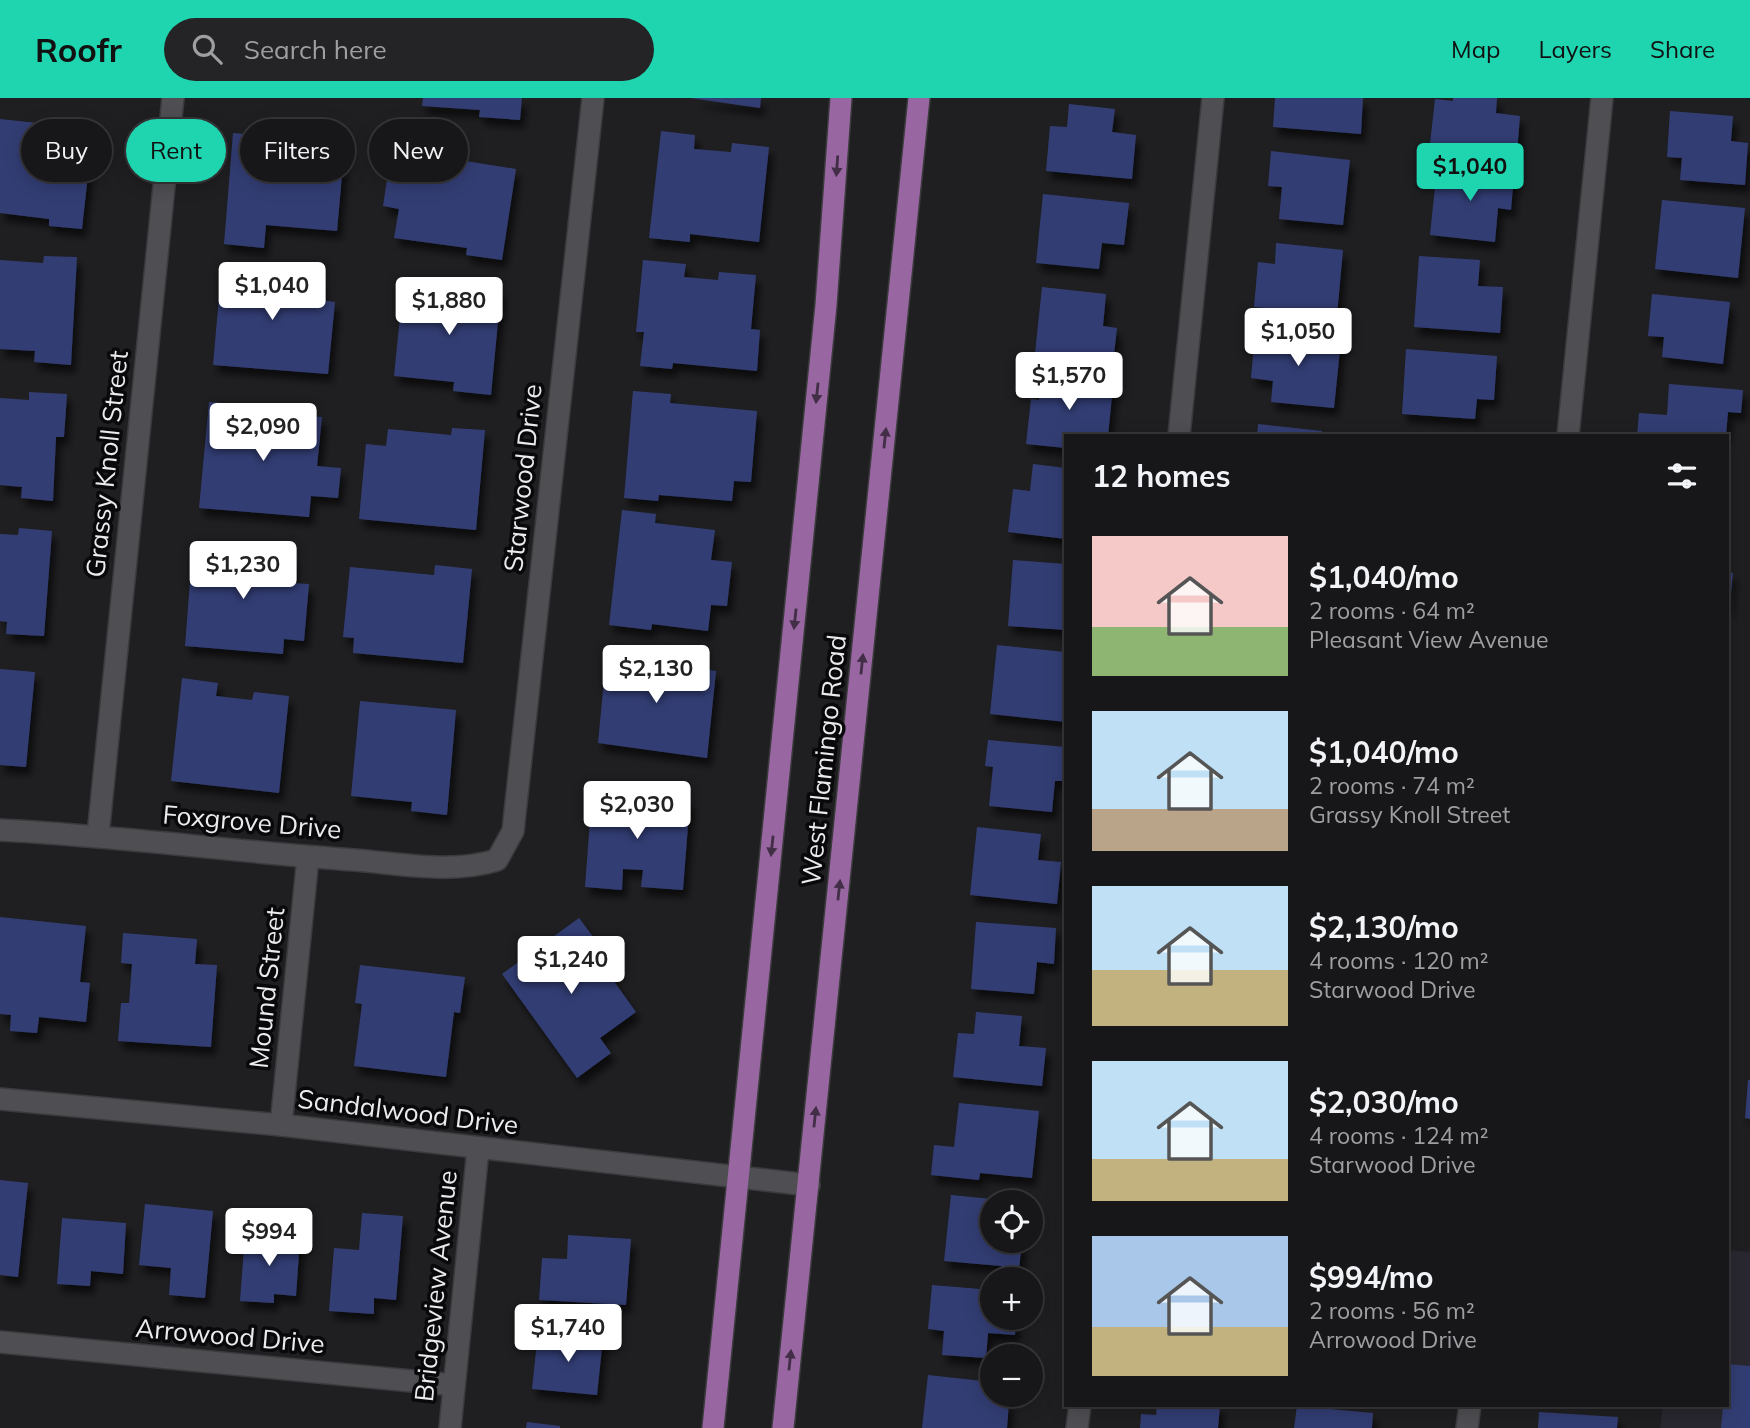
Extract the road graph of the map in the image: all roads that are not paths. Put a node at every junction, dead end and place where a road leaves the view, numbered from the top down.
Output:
1 (173, 98) edge
2 (593, 98) edge
3 (841, 98) edge
4 (919, 98) edge
5 (1213, 98) edge
6 (1602, 98) edge
7 (1179, 434) edge
8 (1568, 434) edge
9 (0, 830) edge
10 (98, 835) junction
11 (308, 857) junction
12 (497, 860) joint
13 (0, 1099) edge
14 (281, 1125) junction
15 (478, 1149) junction
16 (739, 1178) junction
17 (808, 1185) junction
18 (0, 1342) edge
19 (454, 1385) junction
20 (1080, 1407) edge
21 (1470, 1407) edge
22 (450, 1428) edge
23 (713, 1428) edge
24 (783, 1428) edge
25 (1077, 1428) edge
26 (1467, 1428) edge

1 - 10 street, Grassy Knoll Street
2 - 12 street, Starwood Drive
3 -> 16 main road, West Flamingo Road
17 -> 4 main road, West Flamingo Road
5 - 7 street
6 - 8 street
9 - 10 street, Foxgrove Drive
10 - 11 street, Foxgrove Drive
11 - 12 street, Foxgrove Drive
11 - 14 street, Mound Street
13 - 14 street, Sandalwood Drive
14 - 15 street, Sandalwood Drive
15 - 16 street, Sandalwood Drive
15 - 19 street, Bridgeview Avenue
16 - 17 street, Sandalwood Drive
16 - 23 main road, West Flamingo Road
24 -> 17 main road, West Flamingo Road
18 - 19 street, Arrowood Drive
19 - 22 street, Bridgeview Avenue
20 - 25 street
21 - 26 street

